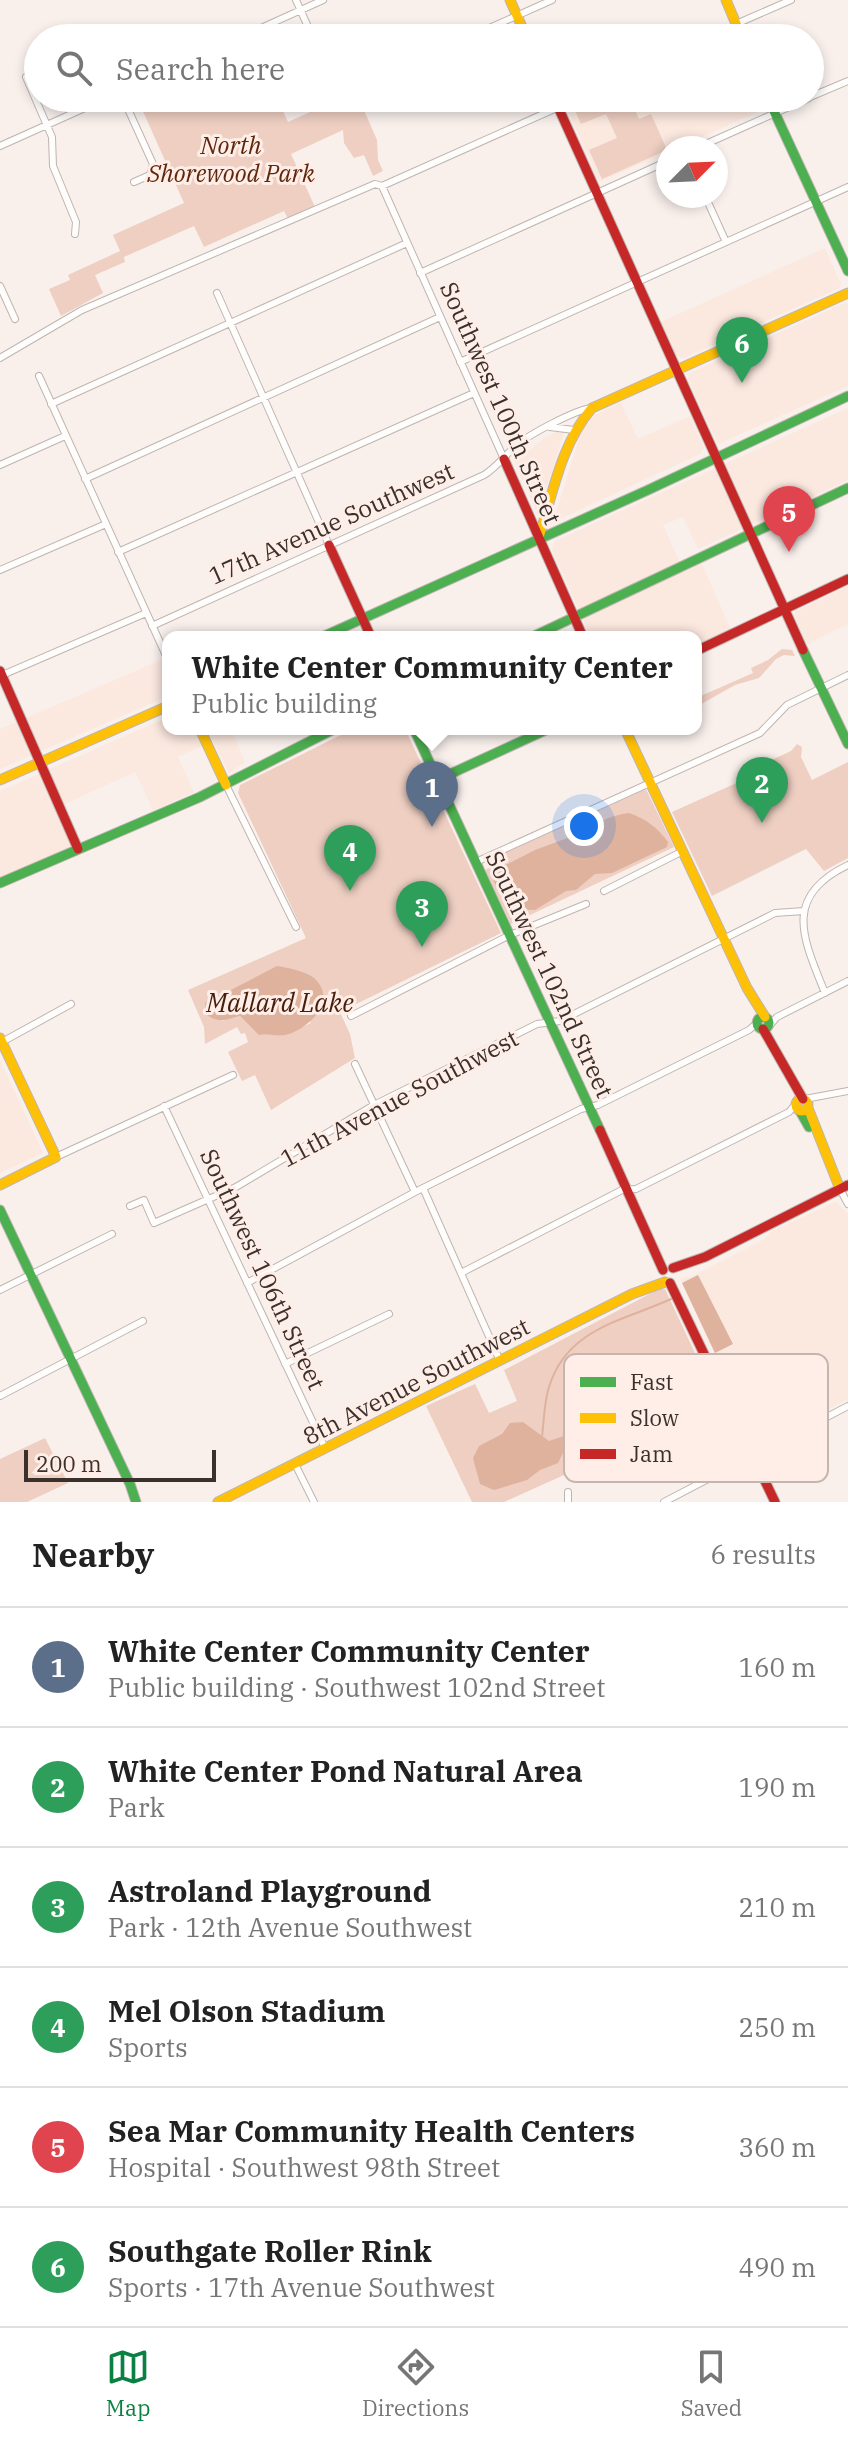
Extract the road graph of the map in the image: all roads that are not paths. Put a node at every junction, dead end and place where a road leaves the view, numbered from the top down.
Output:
1 (296, 0) edge
2 (323, 0) edge
3 (510, 0) edge
4 (552, 0) edge
5 (726, 0) edge
6 (791, 0) edge
7 (301, 10) junction
8 (517, 16) junction
9 (270, 24) edge
10 (307, 24) edge
11 (499, 24) edge
12 (521, 24) edge
13 (736, 24) joint
14 (848, 81) edge
15 (824, 91) edge
16 (41, 112) edge
17 (76, 112) edge
18 (129, 112) edge
19 (537, 112) edge
20 (560, 112) edge
21 (775, 113) joint
22 (47, 125) junction
23 (724, 136) edge
24 (0, 146) edge
25 (656, 166) edge
26 (134, 182) dead end
27 (382, 186) junction
28 (848, 187) edge
29 (597, 193) junction
30 (814, 202) junction
31 (711, 208) edge
32 (75, 234) dead end
33 (726, 242) junction
34 (407, 243) junction
35 (848, 271) edge
36 (420, 273) junction
37 (637, 283) junction
38 (0, 286) edge
39 (217, 293) dead end
40 (848, 293) edge
41 (440, 317) junction
42 (15, 319) dead end
43 (231, 323) junction
44 (0, 358) edge
45 (460, 362) junction
46 (677, 371) junction
47 (39, 376) dead end
48 (474, 393) junction
49 (264, 398) junction
50 (848, 398) edge
51 (51, 404) junction
52 (592, 408) junction
53 (550, 427) junction
54 (574, 430) junction
55 (65, 436) junction
56 (495, 438) junction
57 (518, 444) junction
58 (716, 458) junction
59 (504, 459) junction
60 (0, 465) edge
61 (297, 473) junction
62 (85, 479) junction
63 (848, 488) edge
64 (106, 524) junction
65 (750, 534) junction
66 (539, 537) junction
67 (329, 545) junction
68 (118, 552) junction
69 (0, 570) edge
70 (848, 579) edge
71 (784, 609) junction
72 (146, 613) junction
73 (574, 617) junction
74 (362, 619) junction
75 (152, 626) junction
76 (335, 631) edge
77 (368, 631) edge
78 (545, 631) edge
79 (580, 631) edge
80 (162, 647) edge
81 (702, 648) edge
82 (1, 674) edge
83 (848, 675) edge
84 (821, 688) junction
85 (162, 709) edge
86 (203, 735) edge
87 (321, 735) edge
88 (417, 735) edge
89 (535, 735) edge
90 (628, 735) edge
91 (848, 744) edge
92 (40, 763) junction
93 (0, 780) edge
94 (437, 780) junction
95 (650, 783) junction
96 (226, 785) junction
97 (78, 849) junction
98 (683, 851) junction
99 (476, 862) junction
100 (848, 865) edge
101 (0, 883) edge
102 (604, 891) dead end
103 (586, 904) dead end
104 (804, 911) junction
105 (296, 927) dead end
106 (510, 935) junction
107 (723, 937) junction
108 (848, 981) edge
109 (825, 993) junction
110 (71, 1004) dead end
111 (351, 1016) dead end
112 (764, 1023) junction
113 (552, 1024) junction
114 (1, 1040) edge
115 (355, 1064) dead end
116 (233, 1075) dead end
117 (848, 1091) edge
118 (374, 1105) junction
119 (164, 1106) junction
120 (801, 1106) junction
121 (590, 1107) junction
122 (56, 1157) junction
123 (0, 1185) edge
124 (844, 1187) edge
125 (419, 1190) junction
126 (628, 1190) junction
127 (207, 1198) junction
128 (848, 1204) edge
129 (130, 1206) dead end
130 (0, 1210) edge
131 (112, 1234) dead end
132 (461, 1273) junction
133 (31, 1275) junction
134 (669, 1275) junction
135 (247, 1283) junction
136 (0, 1290) edge
137 (389, 1314) dead end
138 (143, 1321) dead end
139 (705, 1354) edge
140 (71, 1361) junction
141 (500, 1361) junction
142 (285, 1364) junction
143 (0, 1396) edge
144 (848, 1406) edge
145 (828, 1417) edge
146 (325, 1448) junction
147 (295, 1464) junction
148 (703, 1482) edge
149 (765, 1482) edge
150 (130, 1484) junction
151 (568, 1492) dead end
152 (136, 1502) edge
153 (142, 1502) edge
154 (218, 1502) edge
155 (314, 1502) edge
156 (568, 1502) edge
157 (664, 1502) edge
158 (775, 1502) edge

1 - 7 street
2 - 7 street
3 - 8 street
4 - 8 street
5 - 13 street
6 - 13 street
7 - 9 street
7 - 10 street
8 - 11 street
8 - 12 street
14 - 15 street
16 - 22 street
17 - 22 street
18 - 26 street
19 - 27 street
20 - 29 street
21 - 23 street
21 - 30 street
22 - 24 street
22 - 32 street
25 - 29 street
27 - 34 street, Southwest 100th Street
27 - 44 street
28 - 30 street
29 - 36 street
29 - 37 street
30 - 33 street
30 - 35 street
31 - 33 street
33 - 37 street
34 - 36 street, Southwest 100th Street
34 - 43 street
36 - 41 street, Southwest 100th Street
37 - 45 street
37 - 46 street
38 - 42 street
39 - 43 street
40 - 46 street, 17th Avenue Southwest
41 - 45 street, Southwest 100th Street
41 - 49 street
43 - 49 street
43 - 51 street
45 - 48 street, Southwest 100th Street
46 - 52 street, 17th Avenue Southwest
46 - 58 street
47 - 51 street
48 - 56 street, Southwest 100th Street
48 - 61 street
49 - 61 street
49 - 62 street
50 - 58 street
51 - 55 street
52 - 53 street, 17th Avenue Southwest
52 - 54 street, 17th Avenue Southwest
53 - 54 street
53 - 57 street, 17th Avenue Southwest
54 - 66 street
55 - 60 street
55 - 62 street
56 - 57 street
56 - 59 street, Southwest 100th Street
57 - 59 street, 17th Avenue Southwest
58 - 65 street
58 - 66 street
59 - 66 street, Southwest 100th Street
59 - 67 street, 17th Avenue Southwest
61 - 67 street
61 - 68 street
62 - 64 street
63 - 65 street
64 - 68 street
64 - 69 street
65 - 71 street
65 - 73 street
66 - 73 street, Southwest 100th Street
66 - 74 street
67 - 74 street
67 - 75 street, 17th Avenue Southwest
68 - 72 street
70 - 71 street
71 - 81 street
71 - 84 street
72 - 75 street
72 - 82 street
73 - 78 street
73 - 79 street, Southwest 100th Street
74 - 76 street
74 - 77 street
75 - 80 street
82 - 92 street
83 - 84 street
84 - 91 street
84 - 95 street
85 - 92 street
86 - 96 street
87 - 96 street
88 - 94 street, Southwest 102nd Street
89 - 94 street
90 - 95 street
92 - 93 street
92 - 97 street
94 - 99 street, Southwest 102nd Street
95 - 98 street
95 - 99 street
96 - 97 street
96 - 105 street
97 - 101 street
98 - 102 street
98 - 107 street
99 - 106 street, Southwest 102nd Street
100 - 104 street
103 - 106 street
104 - 107 street, 11th Avenue Southwest
104 - 109 street
106 - 111 street
106 - 113 street, Southwest 102nd Street
107 - 112 street
107 - 113 street, 11th Avenue Southwest
108 - 109 street
109 - 112 street
110 - 114 street
112 - 120 street
112 - 121 street
113 - 118 street, 11th Avenue Southwest
113 - 121 street, Southwest 102nd Street
114 - 122 street
115 - 118 street
116 - 119 street
117 - 120 street
118 - 125 street
118 - 127 street, 11th Avenue Southwest
119 - 122 street
119 - 127 street, Southwest 106th Street
120 - 124 street
120 - 126 street
121 - 125 street
121 - 126 street, Southwest 102nd Street
122 - 123 street
124 - 128 street
124 - 134 street, 8th Avenue Southwest
125 - 132 street
125 - 135 street
126 - 132 street
126 - 134 street, Southwest 102nd Street
127 - 129 street, 11th Avenue Southwest
127 - 135 street, Southwest 106th Street
130 - 133 street
131 - 133 street
132 - 141 street
133 - 136 street
133 - 140 street
134 - 139 street, Southwest 102nd Street
134 - 141 street, 8th Avenue Southwest
135 - 142 street, Southwest 106th Street
137 - 142 street
138 - 140 street
140 - 143 street
140 - 150 street
141 - 146 street, 8th Avenue Southwest
142 - 146 street, Southwest 106th Street
144 - 145 street
146 - 147 street, 8th Avenue Southwest
147 - 154 street, 8th Avenue Southwest
147 - 155 street
148 - 157 street
149 - 158 street, Southwest 102nd Street
150 - 152 street
150 - 153 street
151 - 156 street

